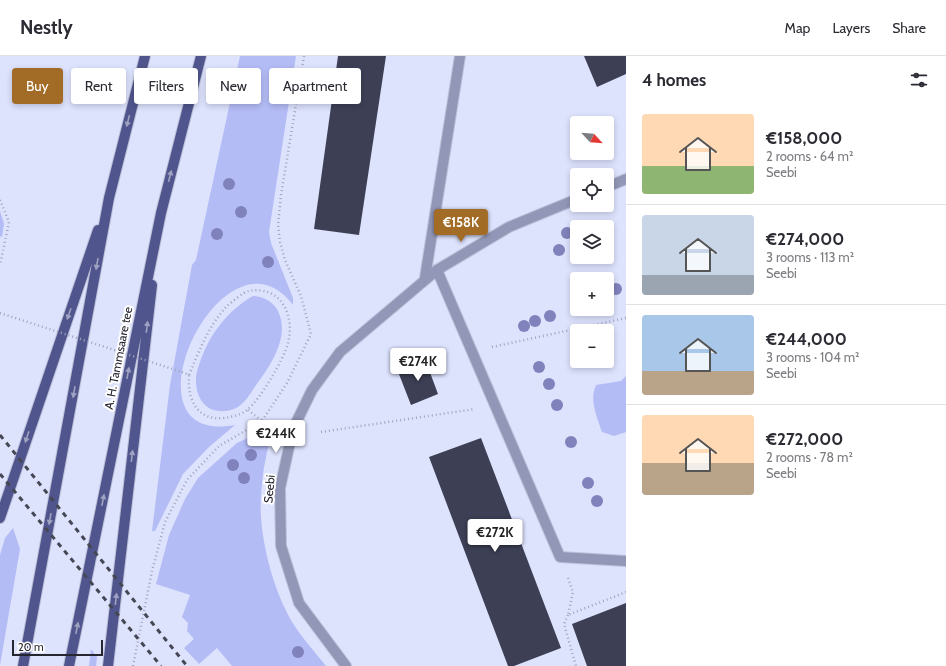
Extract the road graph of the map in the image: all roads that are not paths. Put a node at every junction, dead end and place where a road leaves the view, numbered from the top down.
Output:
1 (145, 56) edge
2 (201, 56) edge
3 (460, 56) edge
4 (626, 179) edge
5 (614, 184) edge
6 (109, 198) junction
7 (570, 202) edge
8 (161, 213) junction
9 (437, 270) junction
10 (425, 278) junction
11 (0, 518) edge
12 (626, 561) edge
13 (23, 666) edge
14 (69, 666) edge
15 (108, 666) edge
16 (346, 666) edge

1 -> 6 main road
8 -> 2 main road, A. H. Tammsaare tee
3 - 10 street
4 - 5 street
6 -> 11 main road
6 -> 13 main road
7 - 9 street, Seebi
14 -> 8 main road, A. H. Tammsaare tee
15 -> 8 main road
9 - 10 street, Seebi
9 - 12 street
10 - 16 street, Seebi

